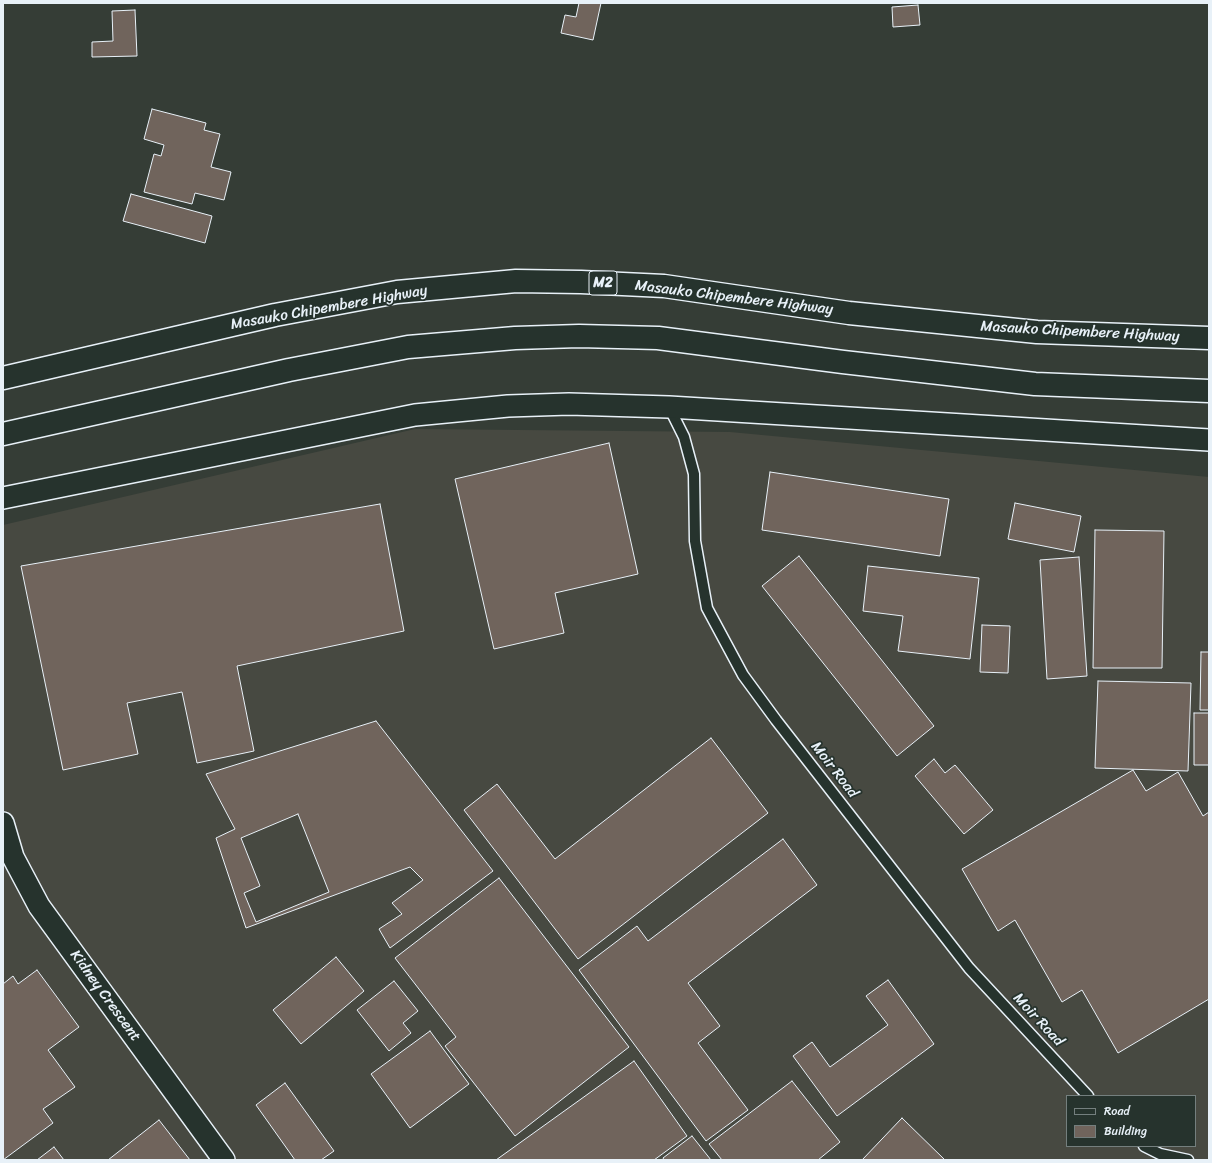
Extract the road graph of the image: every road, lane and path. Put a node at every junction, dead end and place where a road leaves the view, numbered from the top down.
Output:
1 (1209, 338) edge
2 (3, 378) edge
3 (1209, 391) edge
4 (669, 407) junction
5 (3, 434) edge
6 (1209, 440) edge
7 (3, 498) edge
8 (3, 823) edge
9 (1087, 1095) edge
10 (1146, 1147) edge
11 (224, 1160) edge
12 (1188, 1160) edge

1 - 2 highway, Masauko Chipembere Highway / M2
3 - 5 highway
4 - 6 street
4 - 7 street
4 - 9 lane, Moir Road
8 - 11 street, Kidney Crescent
10 - 12 lane

